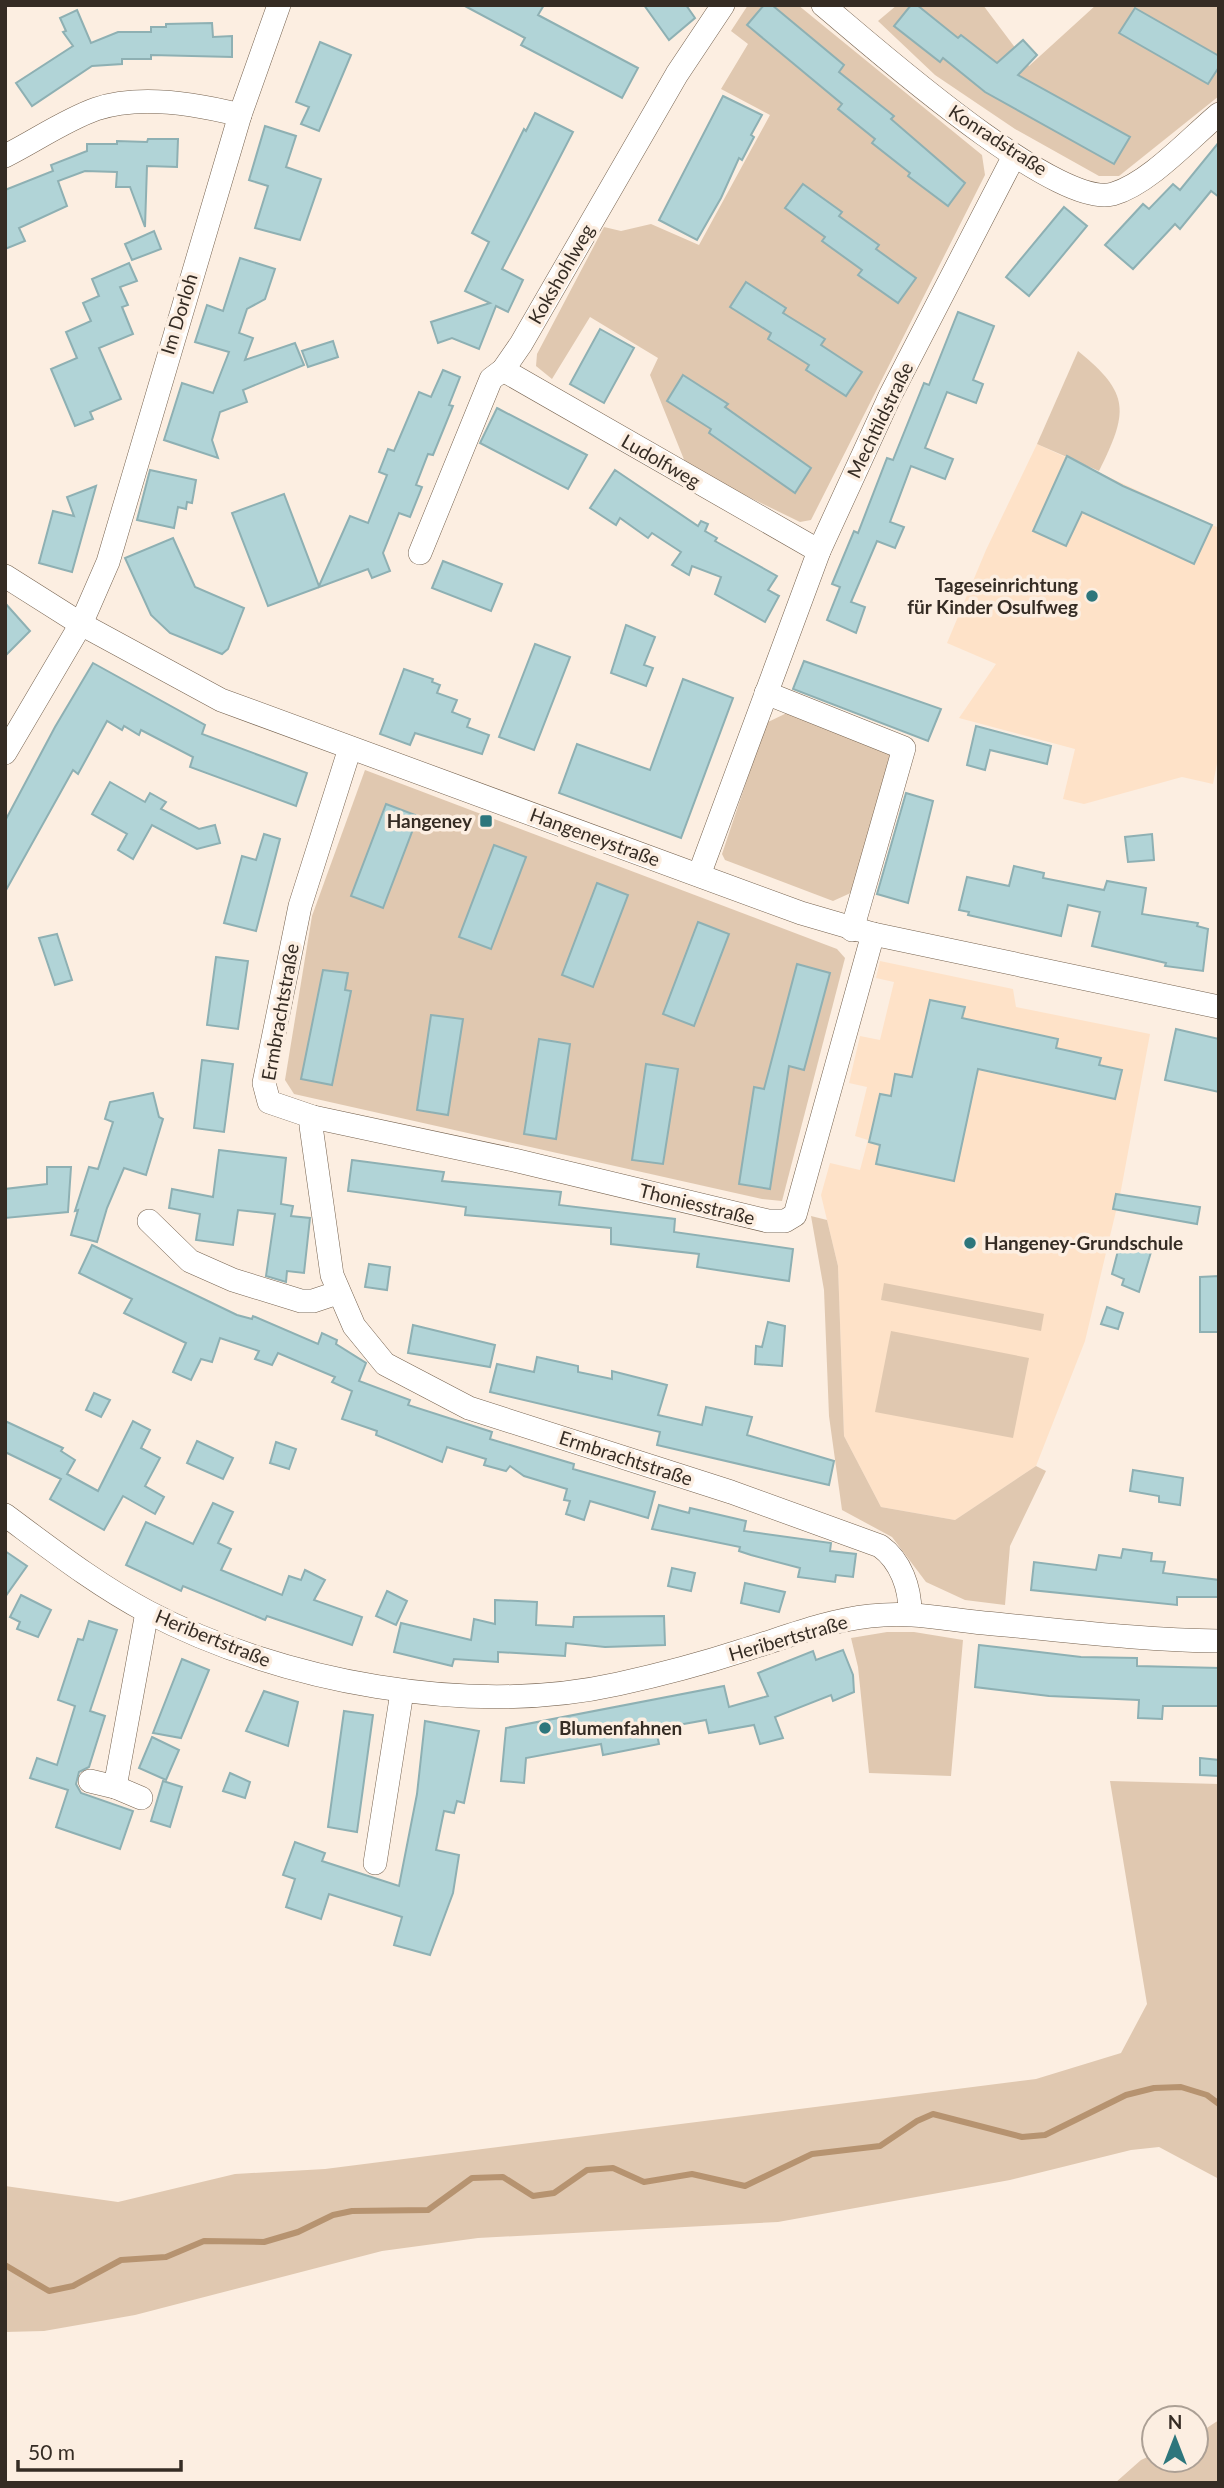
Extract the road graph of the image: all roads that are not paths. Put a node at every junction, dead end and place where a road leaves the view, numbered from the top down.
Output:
1 (279, 5) edge
2 (723, 5) edge
3 (837, 10) edge
4 (1219, 114) edge
5 (240, 115) junction
6 (5, 156) edge
7 (1014, 156) junction
8 (503, 370) junction
9 (819, 551) junction
10 (420, 553) dead end
11 (5, 576) edge
12 (82, 624) junction
13 (766, 693) junction
14 (350, 748) junction
15 (5, 753) edge
16 (699, 875) junction
17 (863, 932) junction
18 (1219, 1007) edge
19 (313, 1116) junction
20 (149, 1221) dead end
21 (337, 1293) junction
22 (5, 1515) edge
23 (147, 1612) junction
24 (910, 1612) junction
25 (1219, 1641) edge
26 (402, 1692) junction
27 (90, 1781) dead end
28 (115, 1787) junction
29 (141, 1798) dead end
30 (375, 1863) dead end

1 - 5 street, Im Dorloh
2 - 8 street, Kokshohlweg
3 - 7 street, Konradstraße
4 - 7 street, Konradstraße
5 - 6 street
5 - 12 street, Im Dorloh
7 - 9 street, Mechtildstraße
8 - 9 street, Ludolfweg
8 - 10 street, Kokshohlweg
9 - 13 street, Mechtildstraße
11 - 12 street, Hangeneystraße
12 - 14 street, Hangeneystraße
12 - 15 street, Im Dorloh
13 - 16 street, Mechtildstraße
13 - 17 street
14 - 16 street, Hangeneystraße
14 - 19 street, Ermbrachtstraße
16 - 17 street, Hangeneystraße
17 - 18 street, Hangeneystraße
17 - 19 street, Thoniesstraße
19 - 21 street, Ermbrachtstraße
20 - 21 street
21 - 24 street, Ermbrachtstraße
22 - 23 street, Heribertstraße
23 - 26 street, Heribertstraße
23 - 28 street, Heribertstraße
24 - 25 street, Heribertstraße
24 - 26 street, Heribertstraße
26 - 30 street
27 - 28 street
28 - 29 street

